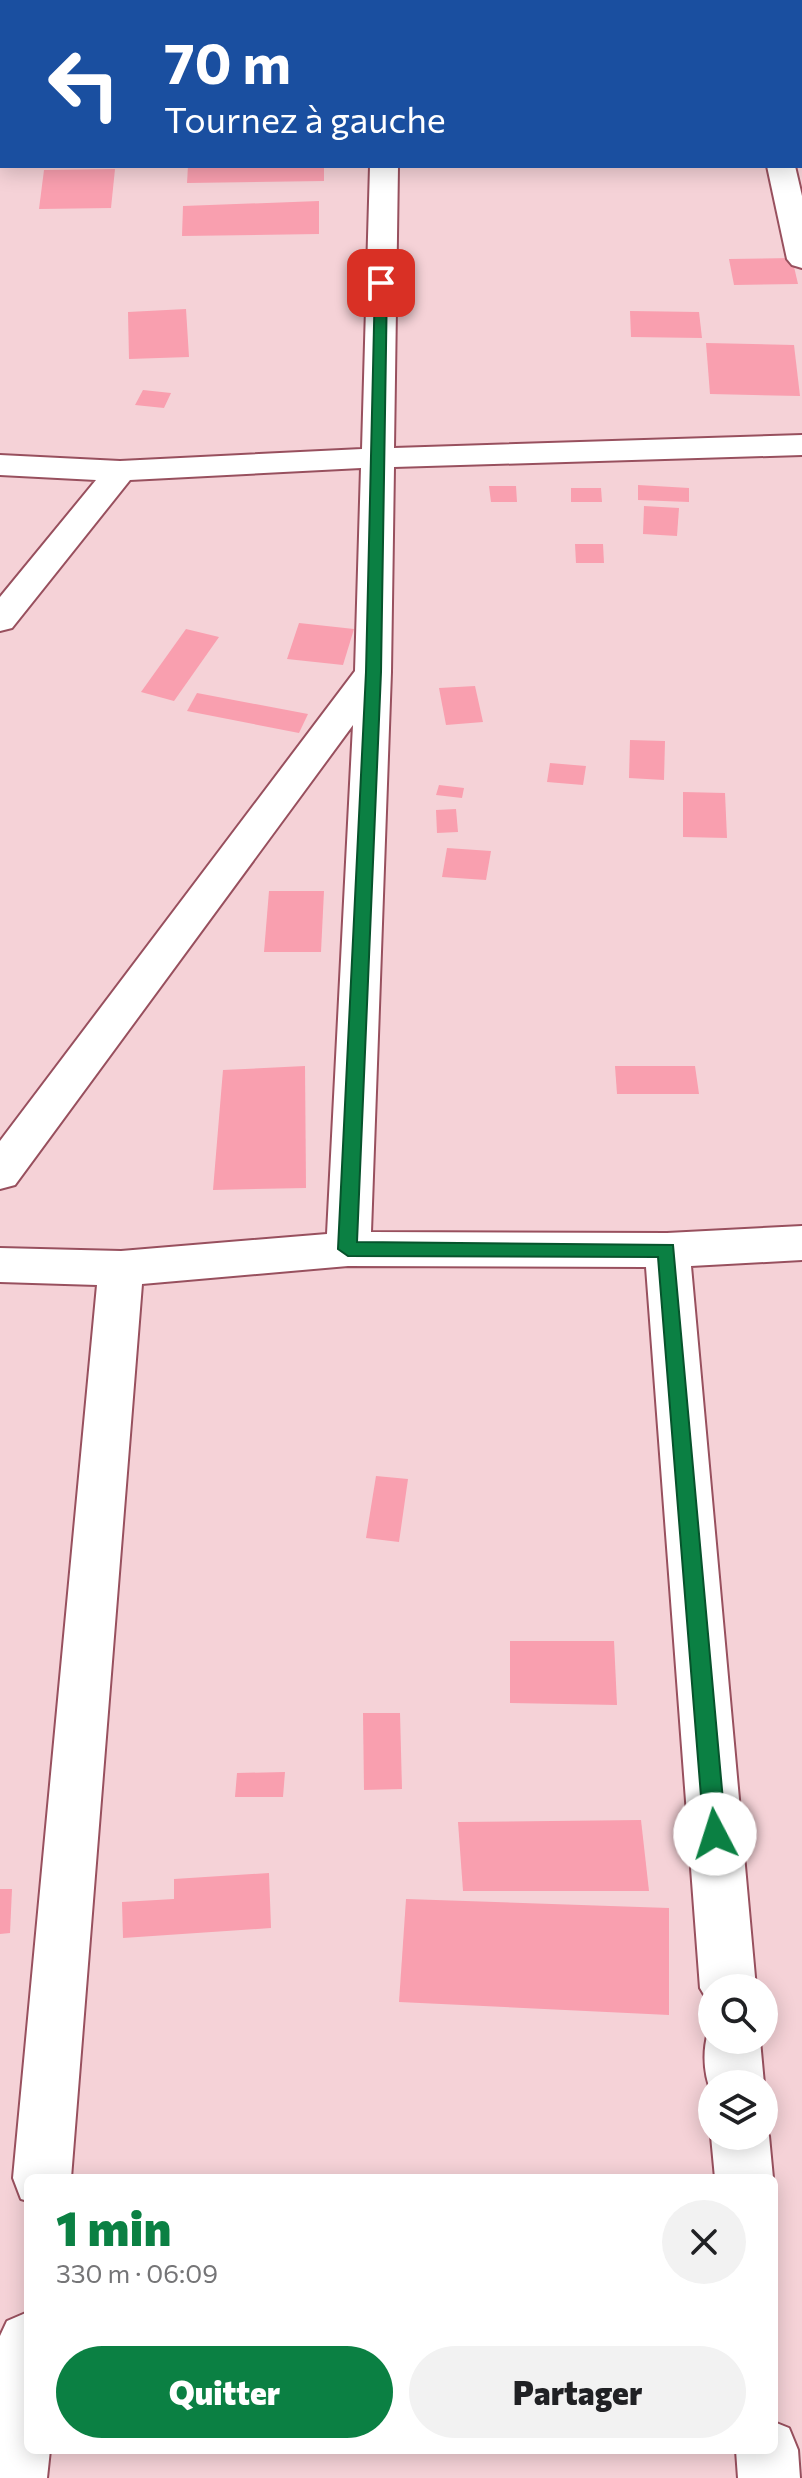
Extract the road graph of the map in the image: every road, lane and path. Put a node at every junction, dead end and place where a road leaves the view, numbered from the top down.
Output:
1 (384, 168) edge
2 (781, 168) edge
3 (802, 259) edge
4 (802, 445) edge
5 (377, 458) junction
6 (0, 465) edge
7 (120, 471) junction
8 (0, 620) edge
9 (373, 672) junction
10 (0, 1173) edge
11 (802, 1243) edge
12 (348, 1249) junction
13 (667, 1250) junction
14 (0, 1265) edge
15 (121, 1268) junction
16 (727, 1974) edge
17 (741, 2150) edge
18 (42, 2174) edge
19 (744, 2174) edge
20 (24, 2387) edge
21 (767, 2454) edge
22 (16, 2478) edge
23 (769, 2478) edge

1 - 5 street
2 - 3 street
4 - 5 street
5 - 7 street
5 - 9 street
6 - 7 street
7 - 8 street
9 - 10 street
9 - 12 street
11 - 13 street
12 - 13 street
12 - 15 street
13 - 16 street
14 - 15 street
15 - 18 street
17 - 19 street
20 - 22 street
21 - 23 street

